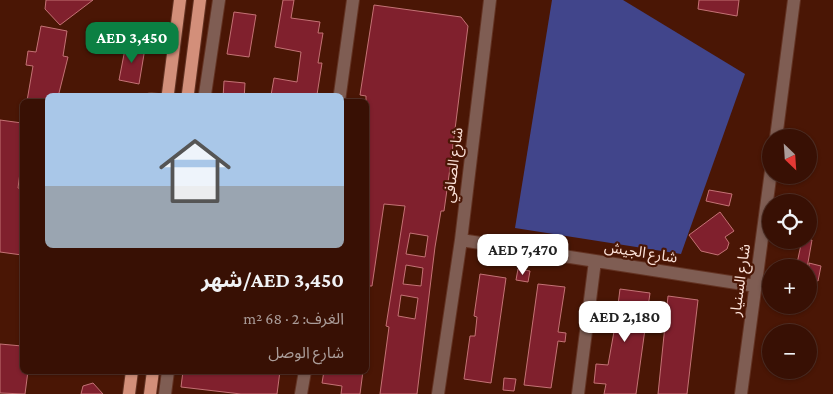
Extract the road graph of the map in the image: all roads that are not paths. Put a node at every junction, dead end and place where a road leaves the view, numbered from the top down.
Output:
1 (180, 0) edge
2 (200, 0) edge
3 (219, 0) edge
4 (353, 0) edge
5 (490, 0) edge
6 (794, 0) edge
7 (161, 99) edge
8 (187, 99) edge
9 (204, 99) edge
10 (339, 99) edge
11 (777, 129) edge
12 (769, 184) edge
13 (460, 240) junction
14 (595, 261) junction
15 (756, 286) junction
16 (131, 374) edge
17 (153, 374) edge
18 (168, 374) edge
19 (305, 374) edge
20 (128, 394) edge
21 (150, 394) edge
22 (165, 394) edge
23 (302, 394) edge
24 (438, 394) edge
25 (578, 394) edge
26 (741, 394) edge

1 - 7 main road
2 - 8 main road
3 - 9 street
4 - 10 street
5 - 13 street, شارع الصافي
6 - 11 street
12 - 15 street, شارع السنيار
13 - 14 street, شارع الجيش
13 - 24 street, شارع الصافي
14 - 15 street, شارع الجيش
14 - 25 street
15 - 26 street, شارع السنيار
16 - 20 main road
17 - 21 main road
18 - 22 street
19 - 23 street

